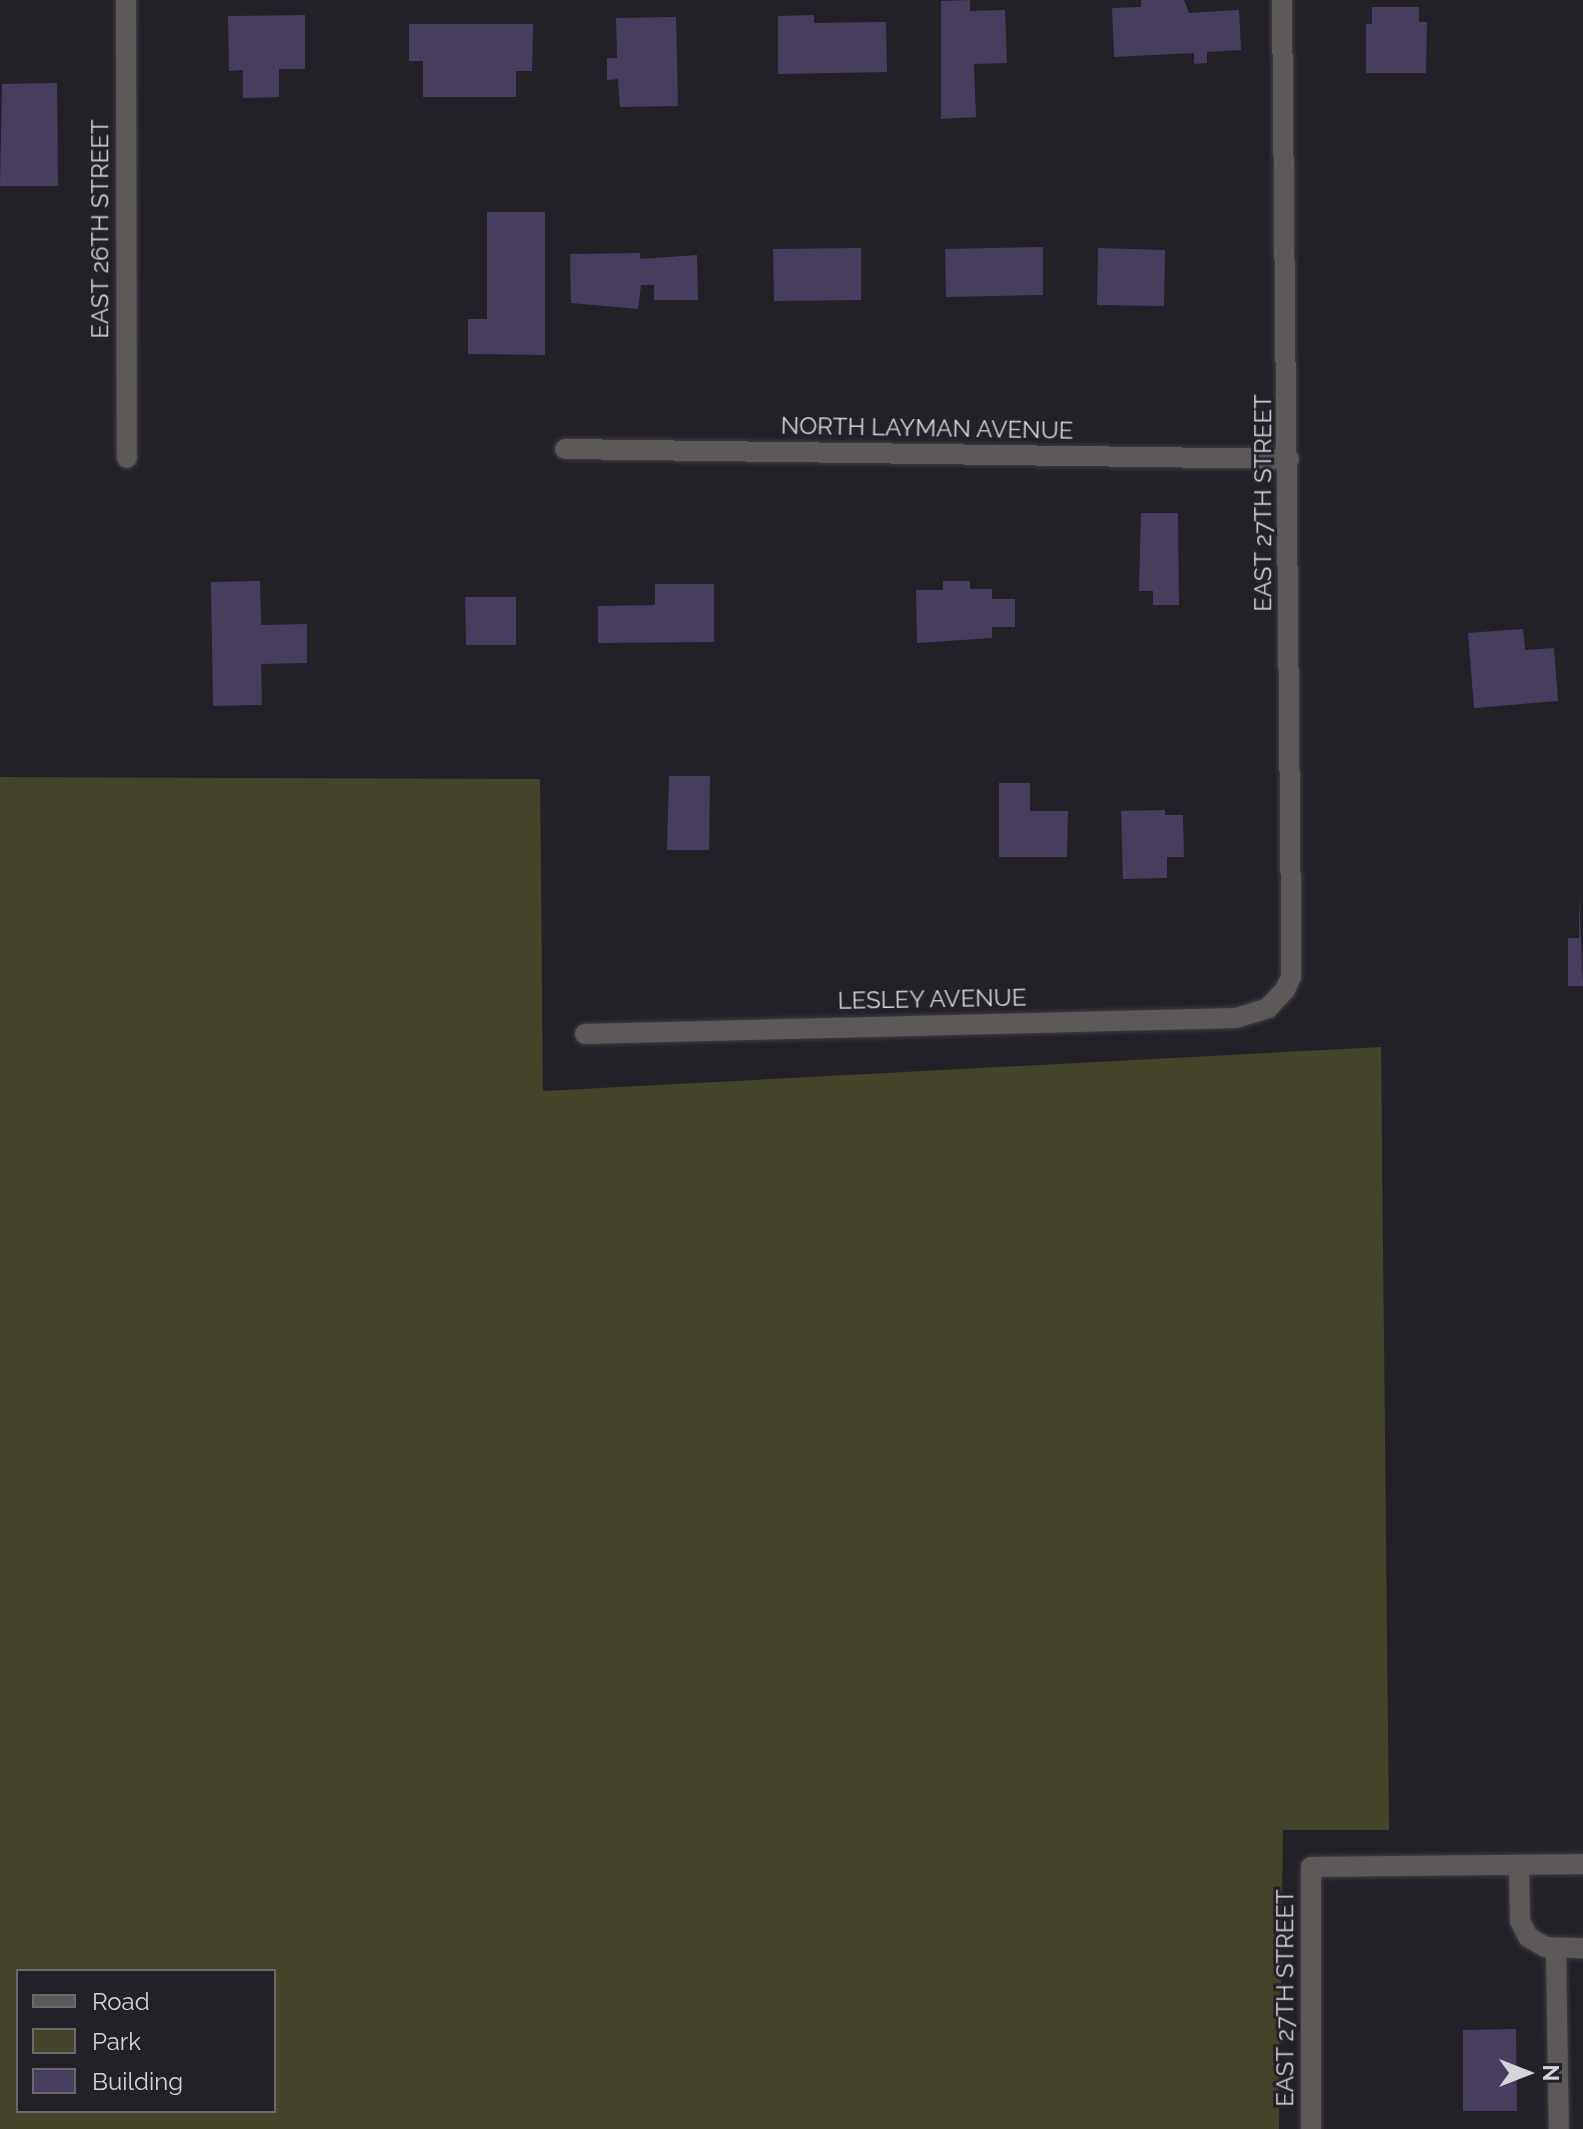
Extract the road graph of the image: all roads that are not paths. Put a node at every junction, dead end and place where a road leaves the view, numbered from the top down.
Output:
1 (126, 0) edge
2 (1282, 0) edge
3 (565, 449) dead end
4 (127, 458) dead end
5 (1289, 459) junction
6 (1277, 1002) joint
7 (585, 1034) dead end
8 (1583, 1864) edge
9 (1519, 1865) junction
10 (1556, 1948) junction
11 (1583, 1948) edge
12 (1311, 2129) edge
13 (1559, 2129) edge

1 - 4 street, EAST 26TH STREET
2 - 5 street, EAST 27TH STREET
3 - 5 street, NORTH LAYMAN AVENUE
5 - 6 street, EAST 27TH STREET
6 - 7 street, LESLEY AVENUE
8 - 9 street
9 - 10 street
9 - 12 street, EAST 27TH STREET
10 - 11 street
10 - 13 street

